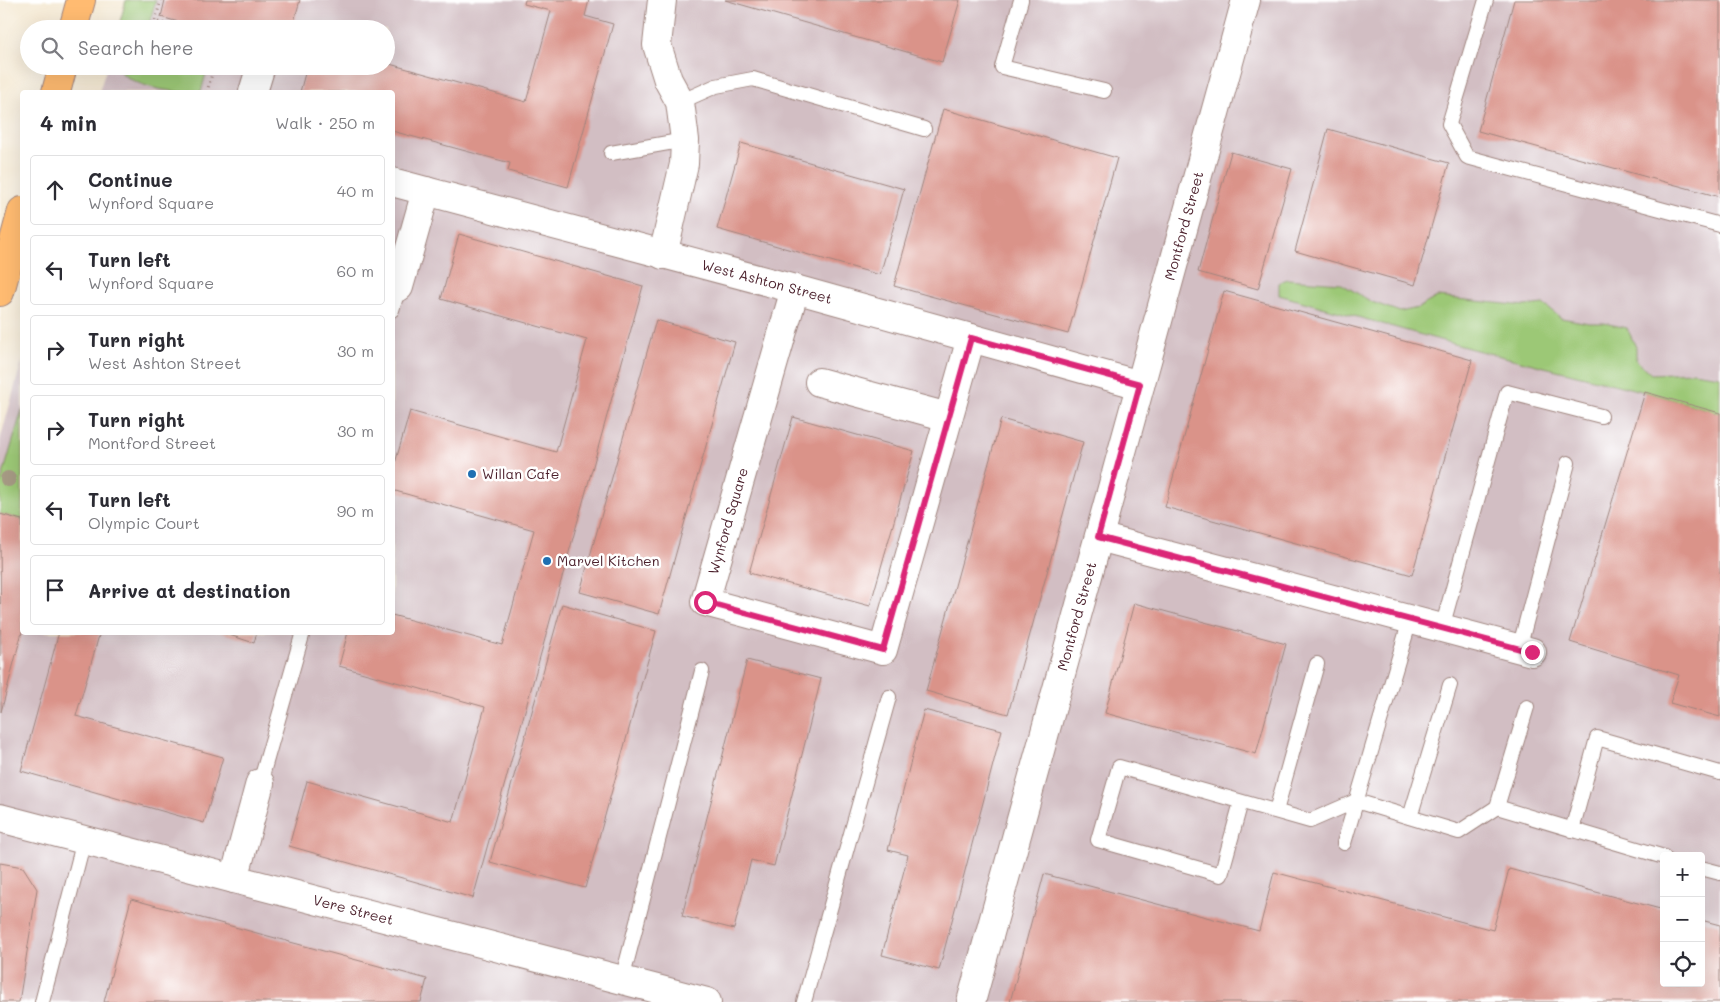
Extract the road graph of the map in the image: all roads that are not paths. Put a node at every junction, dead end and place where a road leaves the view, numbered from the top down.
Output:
1 (81, 0) edge
2 (662, 0) edge
3 (1021, 0) edge
4 (1246, 0) edge
5 (1484, 0) edge
6 (75, 20) edge
7 (61, 75) edge
8 (258, 75) edge
9 (57, 90) edge
10 (254, 90) edge
11 (1104, 91) dead end
12 (680, 102) junction
13 (924, 129) dead end
14 (685, 140) junction
15 (610, 153) dead end
16 (395, 183) edge
17 (426, 191) junction
18 (20, 218) edge
19 (1720, 225) edge
20 (663, 255) junction
21 (794, 289) junction
22 (0, 292) edge
23 (396, 299) edge
24 (971, 338) junction
25 (820, 382) dead end
26 (1140, 384) junction
27 (1601, 416) dead end
28 (948, 417) junction
29 (1568, 463) dead end
30 (1098, 537) junction
31 (1410, 620) junction
32 (1442, 628) junction
33 (302, 635) edge
34 (1526, 651) joint
35 (1317, 664) dead end
36 (702, 671) dead end
37 (1450, 685) dead end
38 (889, 697) dead end
39 (1527, 707) dead end
40 (1720, 773) edge
41 (260, 783) joint
42 (1356, 801) junction
43 (1241, 802) junction
44 (1497, 807) junction
45 (1276, 811) junction
46 (0, 818) edge
47 (1410, 818) junction
48 (1572, 830) junction
49 (84, 840) junction
50 (1344, 843) dead end
51 (1660, 856) edge
52 (1705, 869) edge
53 (1720, 873) edge
54 (234, 879) junction
55 (622, 980) junction
56 (42, 1002) edge
57 (706, 1002) edge
58 (804, 1002) edge
59 (971, 1002) edge

1 - 6 main road
2 - 12 street
3 - 11 lane
4 - 26 street, Montford Street
5 - 19 lane
7 - 9 main road
8 - 10 street
12 - 13 lane
12 - 14 street
14 - 15 lane
14 - 20 street
16 - 17 street, West Ashton Street
17 - 20 street, West Ashton Street
17 - 23 street
18 - 22 main road
20 - 21 street, West Ashton Street
21 - 24 street, West Ashton Street
21 - 28 street, Wynford Square
24 - 26 street, West Ashton Street
24 - 28 street, Wynford Square
25 - 28 street
26 - 30 street, Montford Street
27 - 32 lane
29 - 34 lane
30 - 31 street
30 - 59 street, Montford Street
31 - 32 street
31 - 42 lane
32 - 34 street
33 - 41 lane
35 - 45 lane
36 - 55 lane
37 - 47 lane
38 - 58 lane
39 - 44 lane
40 - 48 lane
41 - 54 street
42 - 45 lane
42 - 47 lane
42 - 50 lane
43 - 43 lane
43 - 45 lane
44 - 47 lane
44 - 48 lane
46 - 49 street, Vere Street
48 - 51 lane
49 - 54 street, Vere Street
49 - 56 lane
52 - 53 lane
54 - 55 street, Vere Street
55 - 57 street, Vere Street

